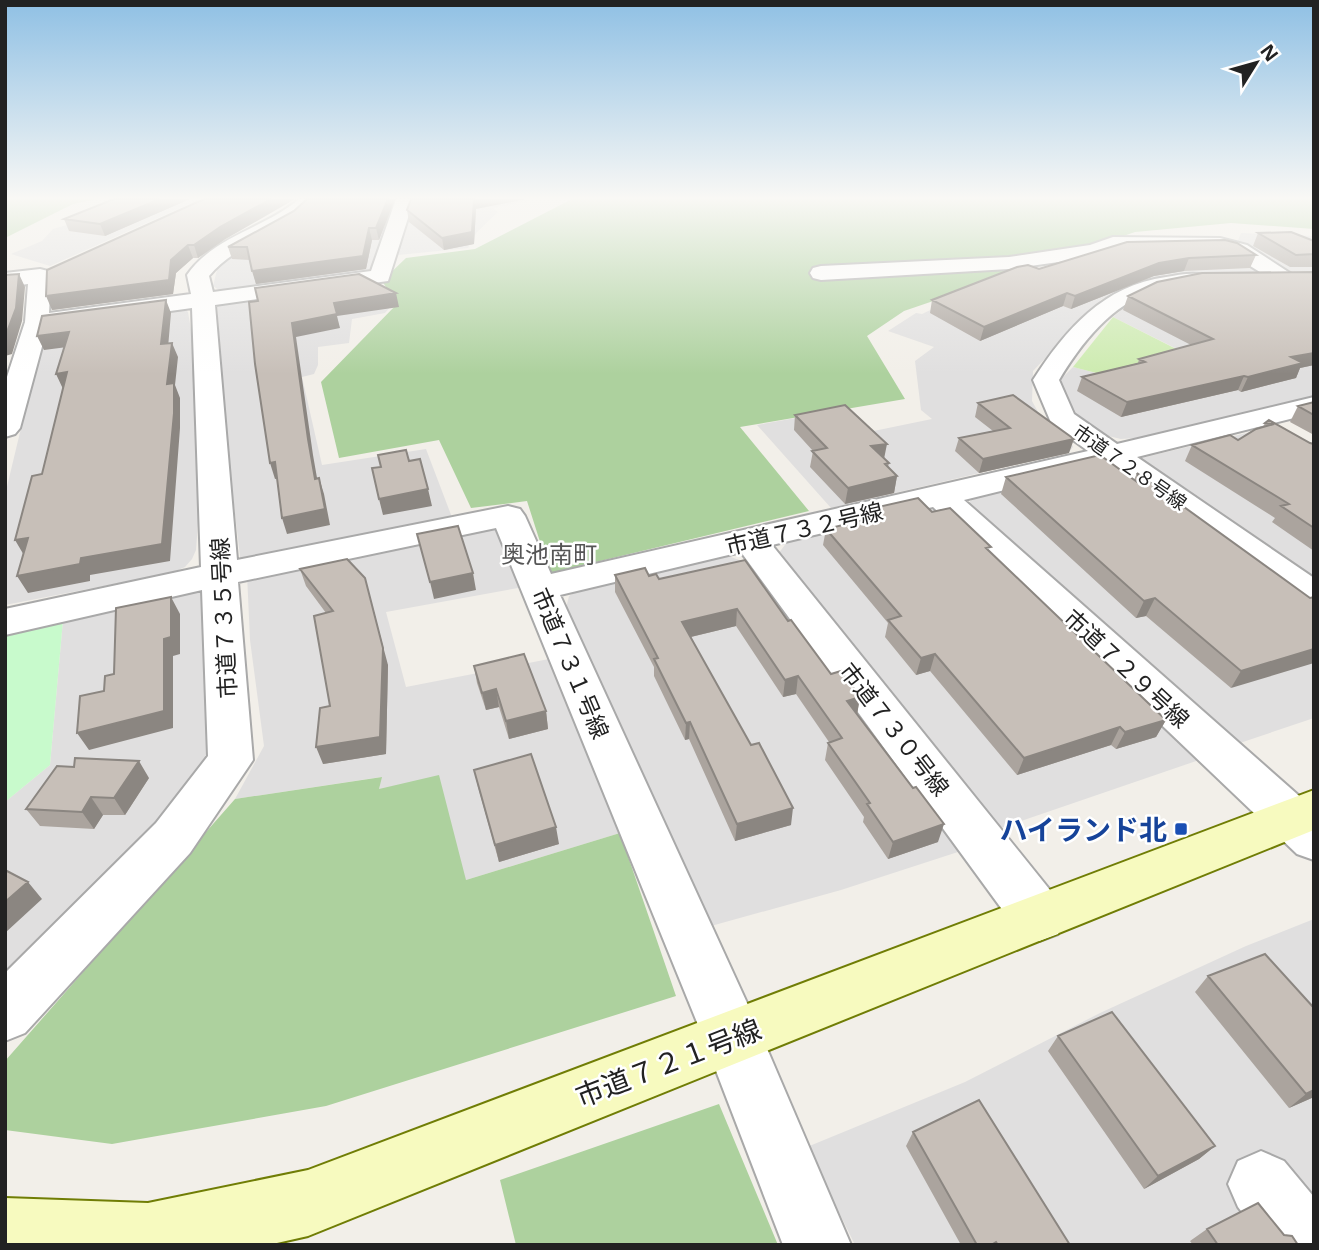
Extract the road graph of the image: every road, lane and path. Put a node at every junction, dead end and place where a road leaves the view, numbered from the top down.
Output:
1 (213, 257) edge
2 (386, 257) edge
3 (1039, 257) edge
4 (1252, 257) edge
5 (821, 273) dead end
6 (1314, 276) edge
7 (1285, 277) junction
8 (5, 280) edge
9 (203, 298) junction
10 (37, 322) junction
11 (1314, 405) edge
12 (8, 411) edge
13 (1258, 419) junction
14 (1292, 438) edge
15 (1111, 454) junction
16 (940, 496) junction
17 (750, 540) junction
18 (222, 574) junction
19 (540, 588) junction
20 (1314, 596) edge
21 (5, 622) edge
22 (1306, 822) edge
23 (1039, 917) junction
24 (5, 1013) edge
25 (732, 1037) junction
26 (1261, 1184) dead end
27 (5, 1232) edge
28 (100, 1240) edge
29 (817, 1245) edge
30 (1310, 1245) edge

1 - 9 street, 市道７３５号線
2 - 9 street
3 - 5 street
4 - 7 street
6 - 7 street, 市道７２８号線
7 - 15 street, 市道７２８号線
8 - 10 street
9 - 10 street
9 - 18 street, 市道７３５号線
10 - 12 street
11 - 13 street, 市道７３２号線
13 - 14 street
13 - 15 street, 市道７３２号線
15 - 16 street, 市道７３２号線
15 - 20 street, 市道７２８号線
16 - 17 street, 市道７３２号線
16 - 22 street, 市道７２９号線
17 - 19 street, 市道７３２号線
17 - 23 street, 市道７３０号線
18 - 19 street, 市道７３１号線
18 - 21 street, 市道７３１号線
18 - 24 street, 市道７３５号線
19 - 25 street, 市道７３１号線
22 - 23 street, 市道７２１号線
23 - 25 street, 市道７２１号線
25 - 28 street, 市道７２１号線
25 - 29 street, 市道７３１号線
26 - 30 street
27 - 28 street, 市道７２１号線

